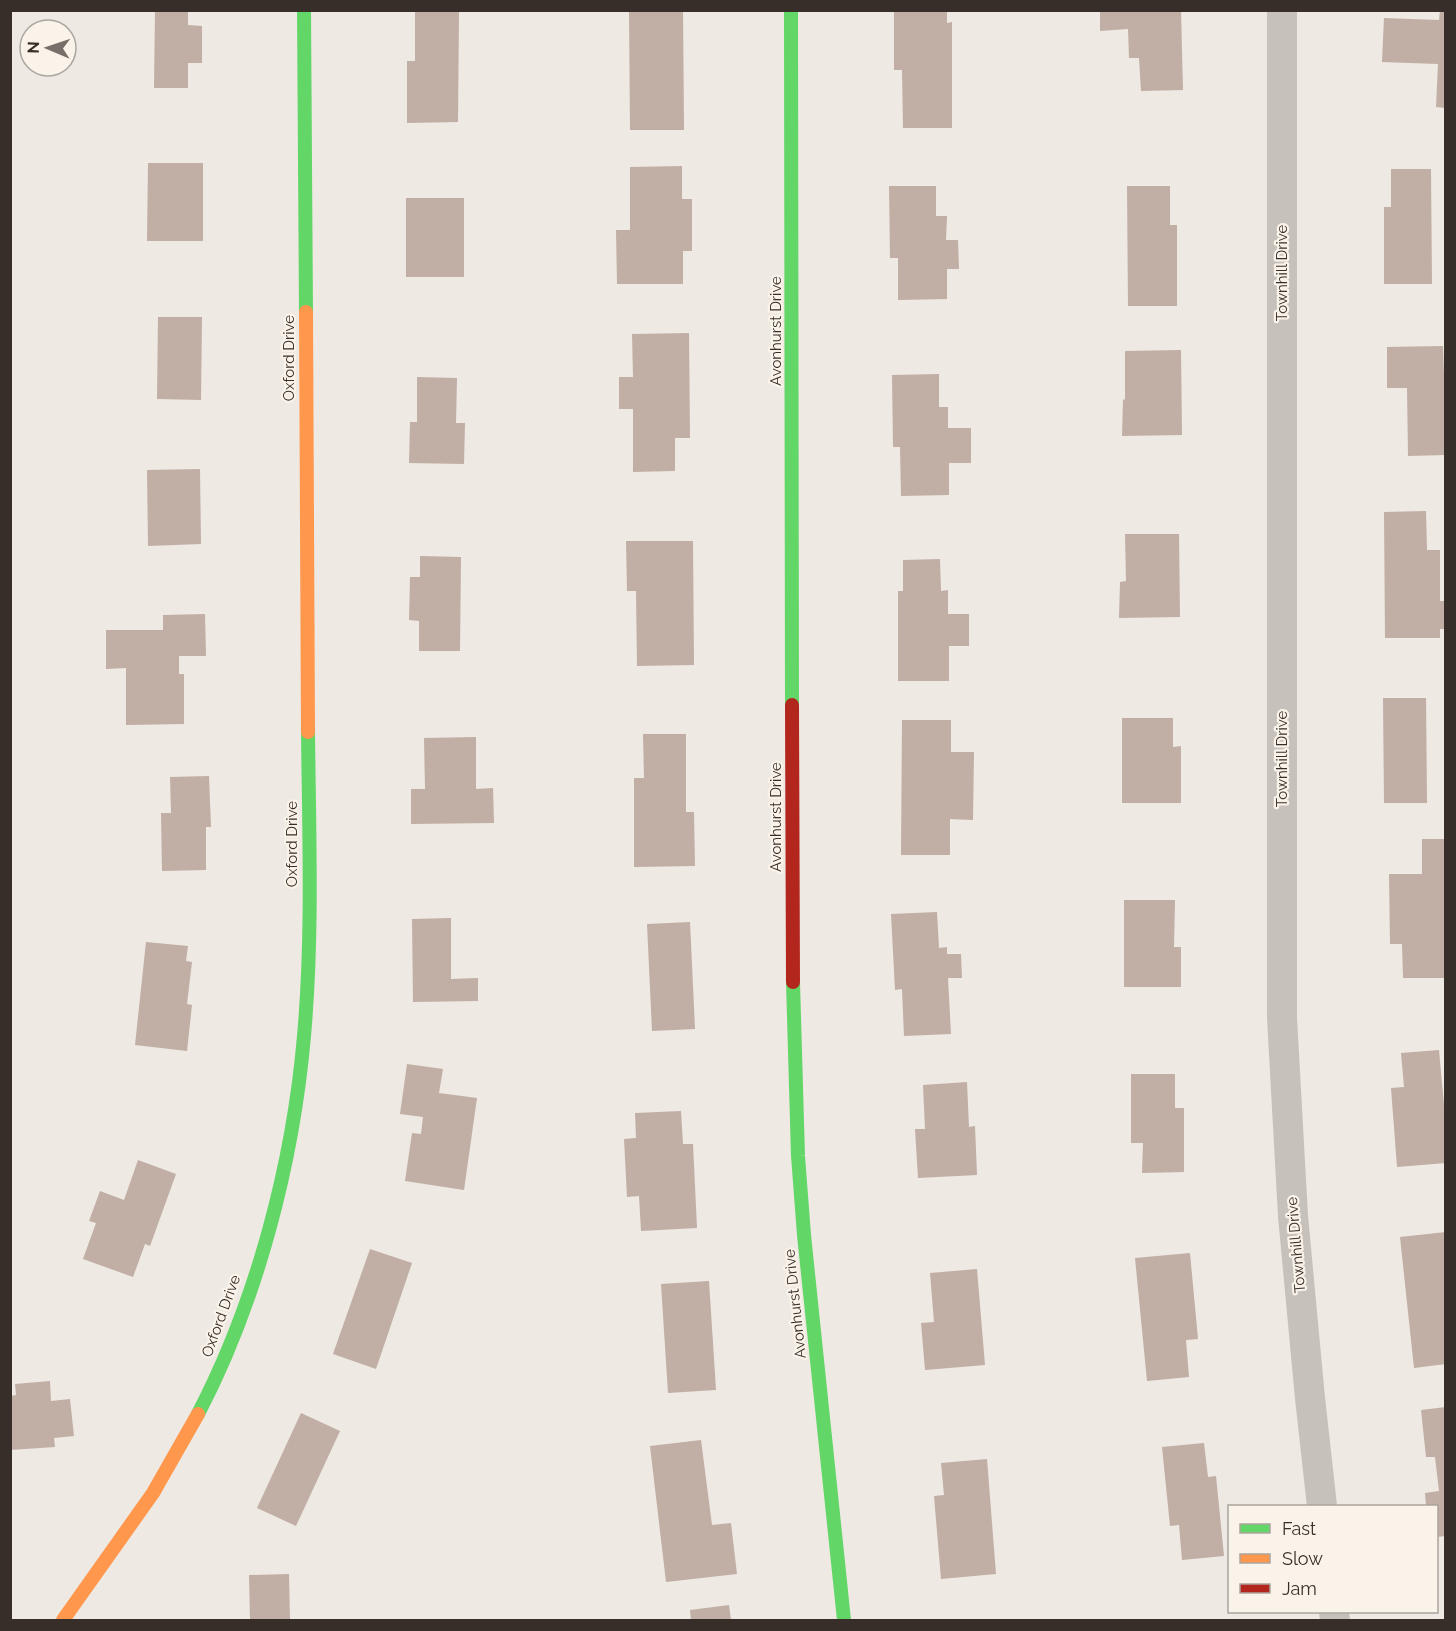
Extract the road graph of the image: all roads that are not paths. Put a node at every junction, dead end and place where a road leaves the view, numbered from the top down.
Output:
1 (304, 10) edge
2 (791, 10) edge
3 (1281, 10) edge
4 (1322, 1505) edge
5 (63, 1620) edge
6 (844, 1620) edge

1 - 5 street, Oxford Drive
2 - 6 street, Avonhurst Drive
3 - 4 street, Townhill Drive

